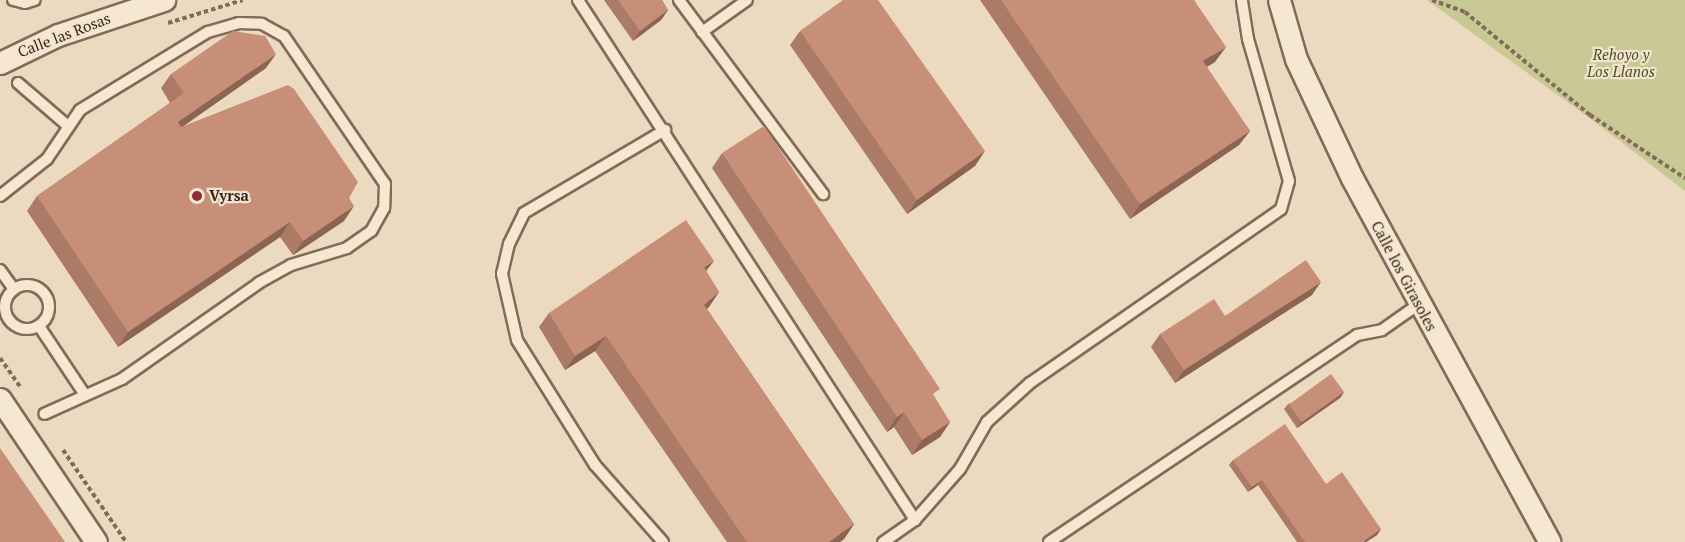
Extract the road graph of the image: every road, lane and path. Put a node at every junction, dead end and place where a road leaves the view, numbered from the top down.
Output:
1 (13, 0) edge
2 (34, 0) edge
3 (164, 0) edge
4 (243, 0) edge
5 (578, 0) edge
6 (679, 0) edge
7 (747, 0) edge
8 (1242, 0) edge
9 (1279, 0) edge
10 (1432, 0) edge
11 (158, 27) dead end
12 (702, 32) junction
13 (0, 63) edge
14 (18, 83) dead end
15 (68, 126) junction
16 (665, 130) junction
17 (1685, 178) edge
18 (823, 194) dead end
19 (0, 196) edge
20 (0, 270) edge
21 (14, 289) junction
22 (1419, 304) junction
23 (39, 326) junction
24 (85, 395) junction
25 (0, 399) edge
26 (44, 414) dead end
27 (60, 446) dead end
28 (915, 520) junction
29 (96, 542) edge
30 (126, 542) edge
31 (663, 542) edge
32 (883, 542) edge
33 (1049, 542) edge
34 (1550, 542) edge

1 - 2 lane
3 - 13 street, Calle las Rosas
4 - 11 path
5 - 16 lane
6 - 12 lane
7 - 12 lane
8 - 28 lane
9 - 22 street, Calle los Girasoles
10 - 17 path
12 - 18 lane
14 - 15 lane
15 - 19 lane
15 - 24 lane
16 - 28 lane
16 - 31 lane
20 - 21 lane
21 - 23 lane
21 - 23 lane
22 - 33 lane
22 - 34 street, Calle los Girasoles
23 - 24 lane
24 - 26 lane
25 - 29 street
27 - 30 path
28 - 32 lane

